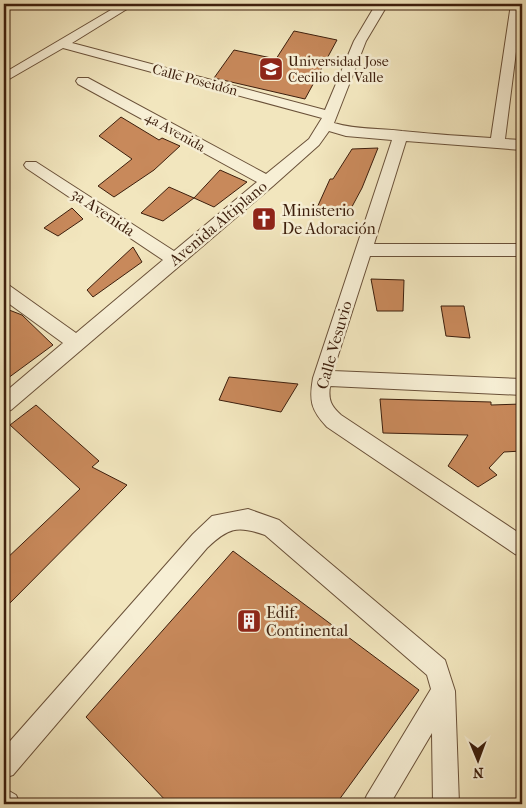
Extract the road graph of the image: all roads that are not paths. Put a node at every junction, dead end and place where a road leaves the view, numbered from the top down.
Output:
1 (130, 4) edge
2 (382, 4) edge
3 (517, 4) edge
4 (61, 44) junction
5 (4, 78) edge
6 (84, 81) dead end
7 (328, 121) junction
8 (400, 135) junction
9 (497, 144) junction
10 (522, 146) edge
11 (31, 165) dead end
12 (268, 182) junction
13 (363, 250) junction
14 (522, 250) edge
15 (174, 259) junction
16 (4, 291) edge
17 (76, 343) junction
18 (322, 378) junction
19 (522, 387) edge
20 (4, 404) edge
21 (522, 546) edge
22 (443, 690) junction
23 (4, 766) edge
24 (4, 801) edge
25 (7, 804) edge
26 (376, 804) edge
27 (446, 804) edge

1 - 4 street
2 - 7 street, Avenida Altiplano
3 - 9 street
4 - 5 street
4 - 7 street, Calle Poseidón
6 - 12 street, 4a Avenida
7 - 8 street, Calle Poseidón
7 - 12 street, Avenida Altiplano
8 - 9 street, Calle Poseidón
8 - 13 street, Calle Vesuvio
9 - 10 street, Calle Poseidón
11 - 15 street, 3a Avenida
12 - 15 street, Avenida Altiplano
13 - 14 street
13 - 18 street, Calle Vesuvio
15 - 17 street, Avenida Altiplano
16 - 17 street
17 - 20 street, Avenida Altiplano
18 - 19 street
18 - 21 street, Calle Vesuvio
22 - 23 street
22 - 26 street
22 - 27 street
24 - 25 street

